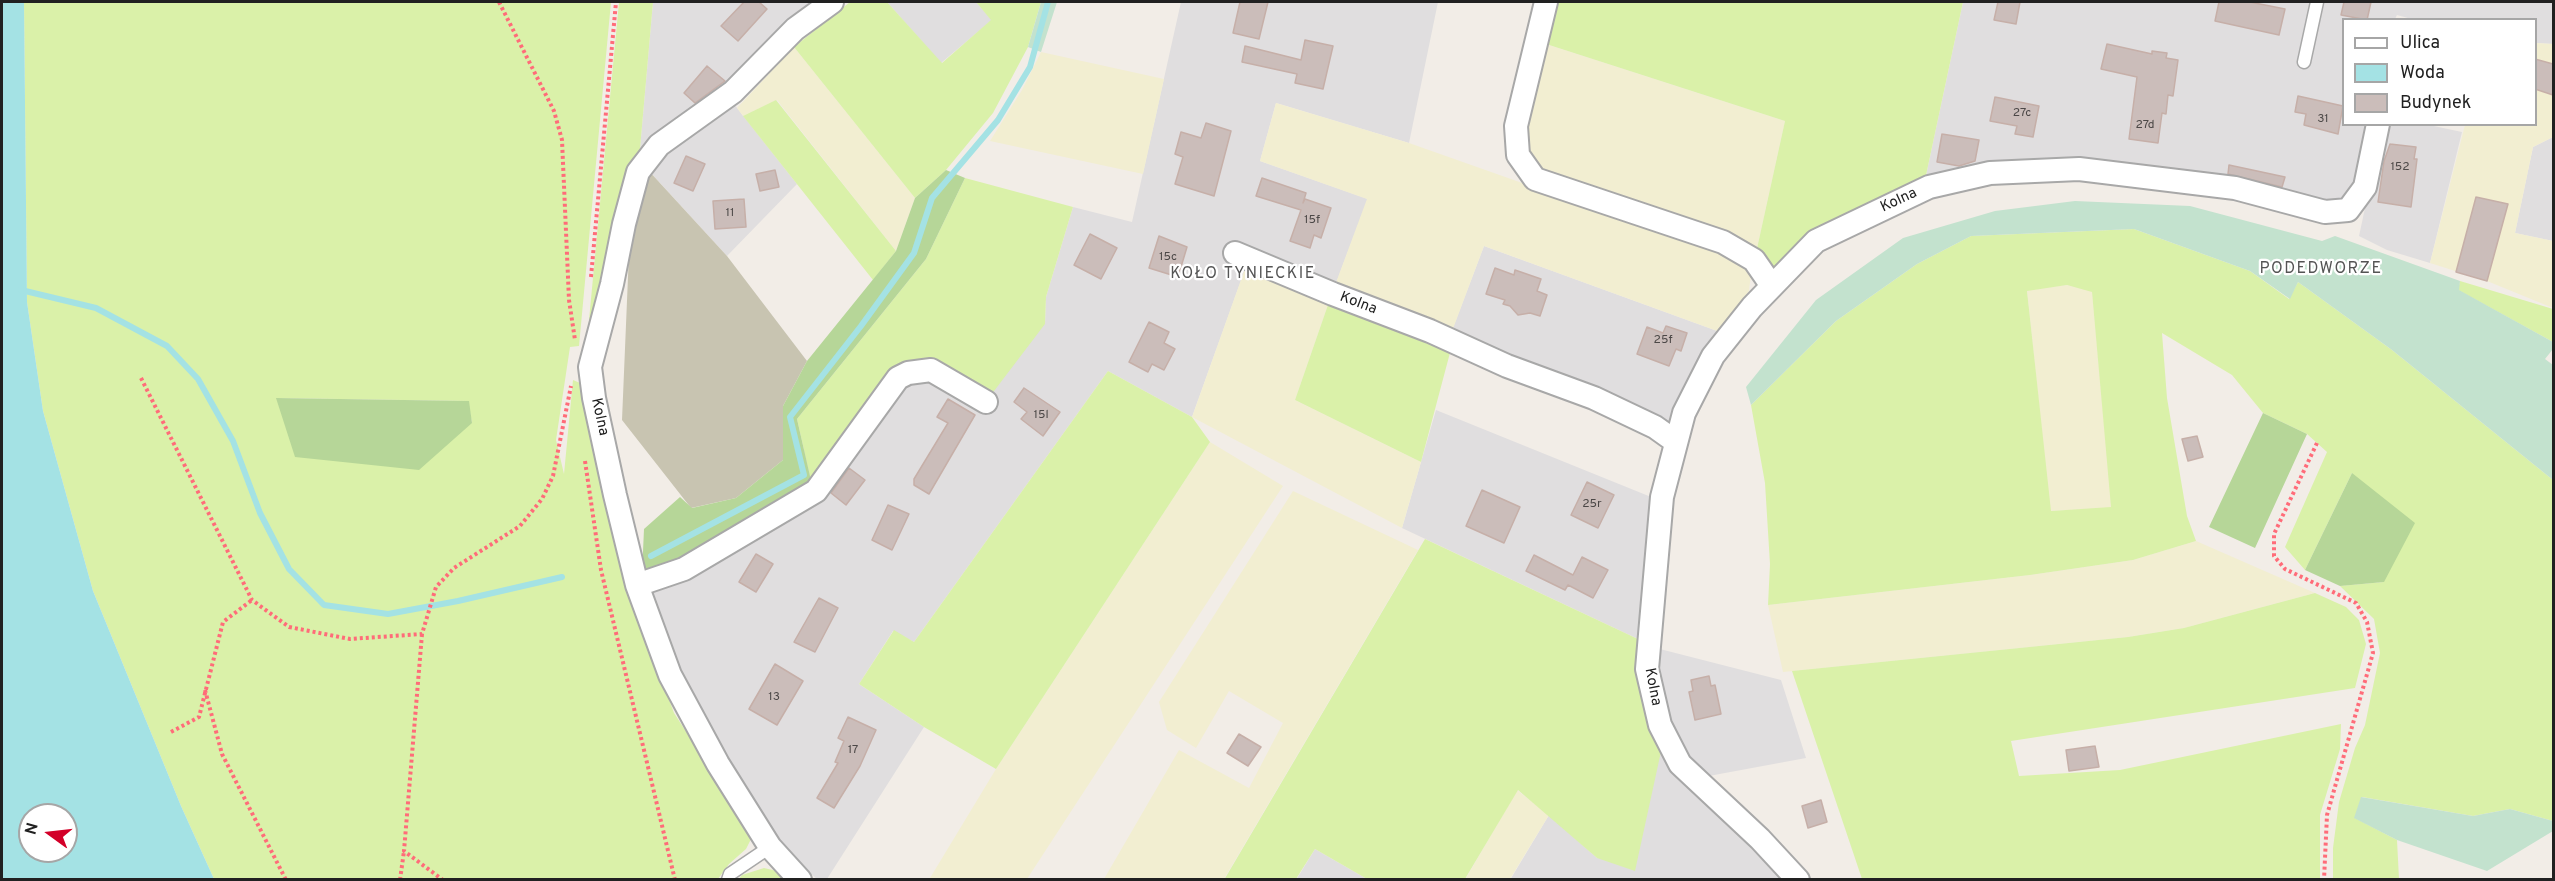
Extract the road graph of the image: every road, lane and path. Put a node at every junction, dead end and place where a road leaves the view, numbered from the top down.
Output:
1 (499, 2) edge
2 (616, 2) edge
3 (831, 2) edge
4 (1546, 2) edge
5 (2317, 2) edge
6 (2304, 62) dead end
7 (2378, 126) edge
8 (1236, 253) dead end
9 (590, 284) dead end
10 (1772, 286) junction
11 (577, 351) dead end
12 (572, 375) dead end
13 (141, 378) dead end
14 (986, 402) dead end
15 (1676, 442) junction
16 (2317, 443) dead end
17 (584, 460) dead end
18 (637, 585) junction
19 (252, 600) junction
20 (422, 634) junction
21 (206, 690) junction
22 (171, 732) dead end
23 (770, 847) junction
24 (404, 851) junction
25 (286, 879) edge
26 (400, 879) edge
27 (443, 879) edge
28 (675, 879) edge
29 (728, 879) edge
30 (800, 879) edge
31 (1798, 879) edge
32 (2324, 879) edge

1 - 11 path
2 - 9 path
3 - 18 street, Kolna
4 - 10 street
5 - 6 lane
7 - 10 street, Kolna
8 - 15 street, Kolna
10 - 15 street, Kolna
12 - 20 path
13 - 19 path
14 - 18 street
15 - 31 street, Kolna
16 - 32 path
17 - 28 path
18 - 23 street, Kolna
19 - 20 path
19 - 21 path
20 - 24 path
21 - 22 path
21 - 25 path
23 - 29 lane
23 - 30 street, Kolna
24 - 26 path
24 - 27 path

